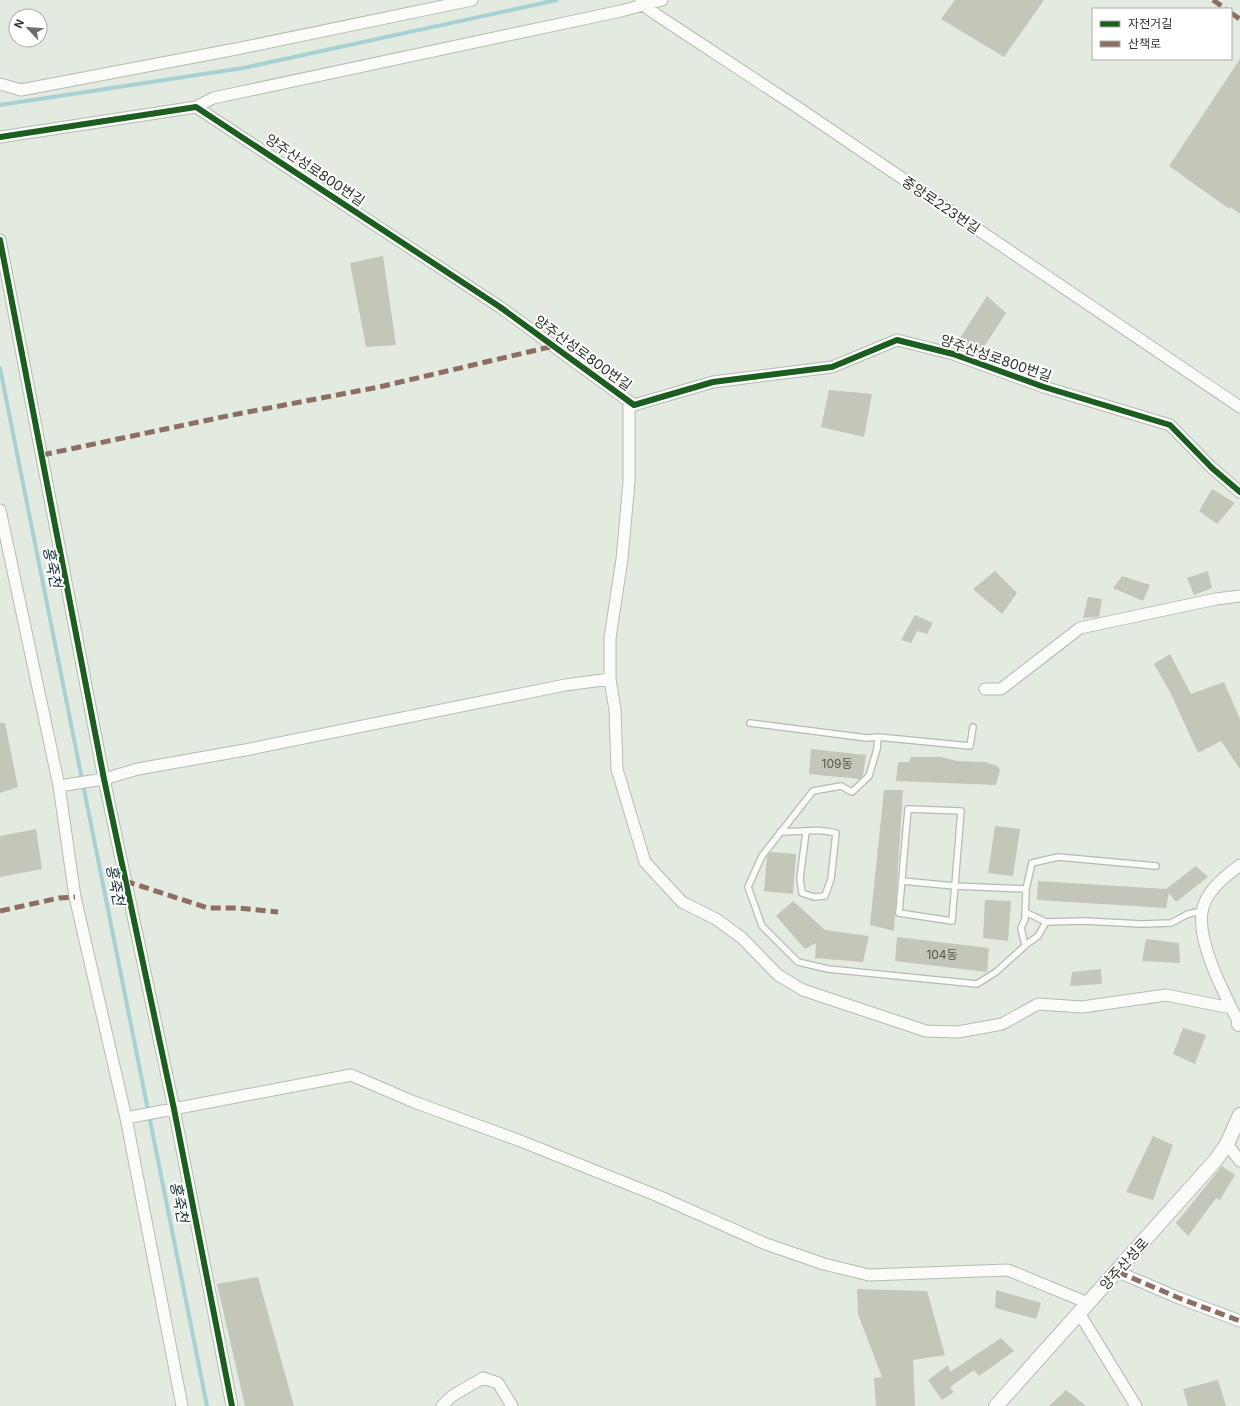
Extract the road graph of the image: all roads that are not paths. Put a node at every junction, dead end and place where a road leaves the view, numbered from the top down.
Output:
1 (472, 0) edge
2 (662, 0) edge
3 (642, 2) edge
4 (0, 84) edge
5 (196, 107) junction
6 (0, 137) edge
7 (0, 240) edge
8 (629, 401) junction
9 (1240, 407) edge
10 (1240, 492) edge
11 (0, 510) edge
12 (1240, 596) edge
13 (610, 679) junction
14 (985, 689) dead end
15 (750, 724) dead end
16 (973, 726) dead end
17 (878, 737) junction
18 (104, 779) junction
19 (59, 786) junction
20 (780, 832) junction
21 (806, 832) junction
22 (1156, 866) dead end
23 (1240, 866) edge
24 (902, 881) junction
25 (954, 886) junction
26 (1026, 889) junction
27 (1025, 912) junction
28 (1202, 912) junction
29 (1046, 922) junction
30 (1025, 945) junction
31 (1231, 1008) junction
32 (1240, 1024) edge
33 (174, 1109) junction
34 (1240, 1115) edge
35 (126, 1118) junction
36 (1227, 1144) junction
37 (1240, 1161) edge
38 (1118, 1272) junction
39 (1083, 1308) junction
40 (1240, 1321) edge
41 (182, 1406) edge
42 (232, 1406) edge
43 (442, 1406) edge
44 (512, 1406) edge
45 (996, 1406) edge
46 (1136, 1406) edge

1 - 4 street
2 - 3 street
3 - 5 street
3 - 9 street, 중앙로223번길
5 - 6 street
5 - 8 street, 양주산성로800번길
7 - 18 street
8 - 10 street, 양주산성로800번길
8 - 13 street
11 - 19 street
12 - 14 street
13 - 18 street
13 - 31 street
15 - 17 lane
16 - 17 lane
17 - 20 lane
18 - 19 street
18 - 33 street
19 - 35 street
20 - 21 lane
20 - 30 lane
21 - 21 lane
22 - 26 lane
23 - 28 street
24 - 25 lane
24 - 25 lane
24 - 25 lane
25 - 26 lane
26 - 27 lane
27 - 29 lane
27 - 30 lane
28 - 29 lane
28 - 31 street
29 - 30 lane
31 - 32 street
33 - 35 street
33 - 39 street
33 - 42 street
34 - 36 street, 양주산성로
35 - 41 street
36 - 37 street
36 - 38 street, 양주산성로
38 - 39 street, 양주산성로
38 - 40 street
39 - 45 street, 양주산성로
39 - 46 street
43 - 44 street

